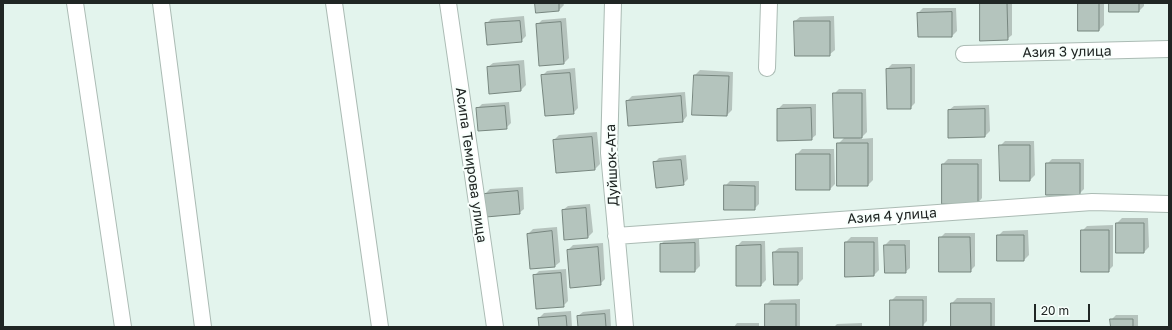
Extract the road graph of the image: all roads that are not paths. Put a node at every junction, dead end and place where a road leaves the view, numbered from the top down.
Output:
1 (75, 3) edge
2 (161, 3) edge
3 (334, 3) edge
4 (448, 3) edge
5 (613, 3) edge
6 (769, 3) edge
7 (1169, 49) edge
8 (964, 54) dead end
9 (767, 68) dead end
10 (1169, 204) edge
11 (616, 236) junction
12 (123, 327) edge
13 (203, 327) edge
14 (380, 327) edge
15 (495, 327) edge
16 (625, 327) edge

1 - 12 street
2 - 13 street
3 - 14 street
4 - 15 street, Асипа Темирова улица
5 - 11 street, Дуйшок-Ата
6 - 9 street
7 - 8 street, Азия 3 улица
10 - 11 street, Азия 4 улица
11 - 16 street, Дуйшок-Ата

